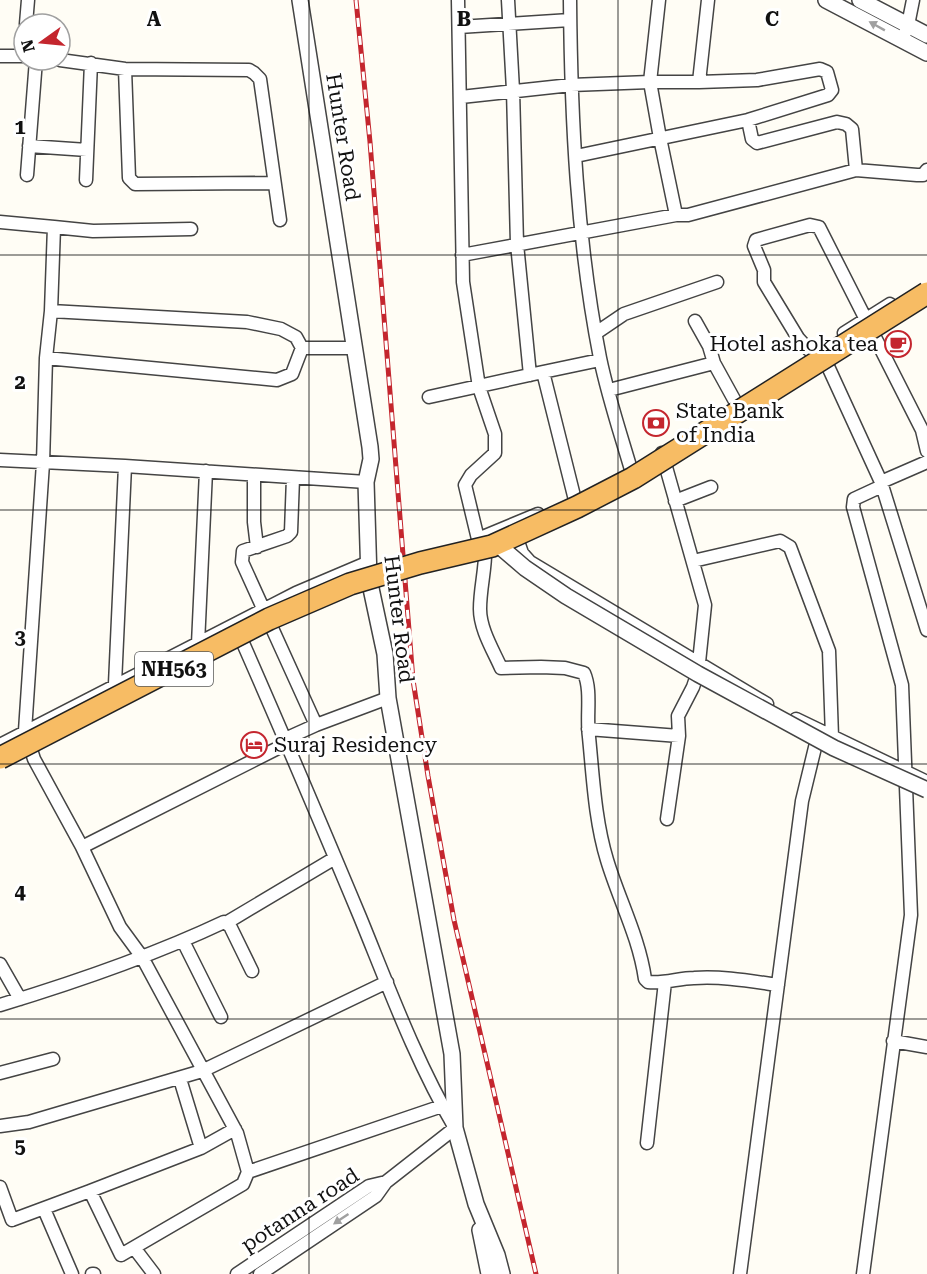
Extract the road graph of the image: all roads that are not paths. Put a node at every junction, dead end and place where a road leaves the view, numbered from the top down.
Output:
1 (300, 0) edge
2 (458, 0) edge
3 (508, 0) edge
4 (570, 0) edge
5 (659, 0) edge
6 (708, 0) edge
7 (826, 0) edge
8 (860, 0) edge
9 (913, 0) edge
10 (570, 20) junction
11 (510, 24) junction
12 (908, 25) junction
13 (459, 27) junction
14 (927, 35) edge
15 (902, 40) junction
16 (927, 53) edge
17 (72, 61) edge
18 (90, 63) junction
19 (125, 69) junction
20 (35, 72) edge
21 (650, 82) junction
22 (699, 82) junction
23 (571, 85) junction
24 (513, 90) junction
25 (461, 97) junction
26 (748, 120) junction
27 (660, 138) junction
28 (29, 146) junction
29 (87, 150) junction
30 (576, 156) junction
31 (856, 170) junction
32 (927, 170) edge
33 (27, 175) dead end
34 (86, 180) dead end
35 (273, 183) junction
36 (676, 215) junction
37 (280, 220) dead end
38 (0, 222) edge
39 (54, 227) junction
40 (191, 229) dead end
41 (581, 233) junction
42 (516, 244) junction
43 (462, 255) junction
44 (717, 282) dead end
45 (925, 287) edge
46 (927, 300) edge
47 (51, 311) junction
48 (866, 319) junction
49 (695, 321) dead end
50 (596, 333) junction
51 (302, 348) junction
52 (355, 348) junction
53 (820, 349) junction
54 (46, 358) junction
55 (600, 360) junction
56 (714, 363) junction
57 (543, 372) junction
58 (530, 375) junction
59 (479, 387) junction
60 (609, 390) junction
61 (429, 397) dead end
62 (736, 403) junction
63 (661, 449) junction
64 (927, 451) edge
65 (0, 460) edge
66 (927, 462) edge
67 (42, 463) junction
68 (125, 466) junction
69 (206, 471) junction
70 (632, 473) junction
71 (254, 476) junction
72 (293, 478) junction
73 (366, 482) junction
74 (881, 484) junction
75 (711, 487) dead end
76 (575, 500) junction
77 (675, 501) junction
78 (512, 525) junction
79 (488, 541) junction
80 (257, 547) junction
81 (693, 561) junction
82 (369, 562) junction
83 (264, 609) junction
84 (235, 624) junction
85 (927, 630) edge
86 (198, 644) junction
87 (699, 662) junction
88 (115, 684) junction
89 (387, 698) junction
90 (316, 725) junction
91 (588, 729) junction
92 (25, 731) junction
93 (819, 731) junction
94 (679, 736) junction
95 (832, 737) junction
96 (287, 741) junction
97 (0, 745) edge
98 (0, 758) edge
99 (907, 772) junction
100 (927, 782) edge
101 (927, 790) edge
102 (667, 819) dead end
103 (82, 847) junction
104 (335, 858) junction
105 (226, 923) junction
106 (183, 941) junction
107 (141, 957) junction
108 (0, 964) edge
109 (252, 971) dead end
110 (387, 982) junction
111 (665, 982) junction
112 (778, 985) junction
113 (20, 999) junction
114 (0, 1005) edge
115 (221, 1017) dead end
116 (893, 1041) junction
117 (927, 1047) edge
118 (53, 1059) dead end
119 (202, 1071) junction
120 (0, 1073) edge
121 (180, 1079) junction
122 (442, 1106) junction
123 (0, 1126) edge
124 (235, 1129) junction
125 (456, 1133) junction
126 (647, 1143) dead end
127 (201, 1148) junction
128 (248, 1172) junction
129 (386, 1182) junction
130 (0, 1187) edge
131 (90, 1191) junction
132 (476, 1204) junction
133 (44, 1209) junction
134 (135, 1249) junction
135 (269, 1272) edge
136 (72, 1274) edge
137 (154, 1274) edge
138 (237, 1274) edge
139 (489, 1274) edge
140 (502, 1274) edge
141 (740, 1274) edge
142 (863, 1274) edge

1 - 52 street, Hunter Road
2 - 13 street
3 - 11 street
4 - 10 street
5 - 21 street
6 - 22 street
15 -> 7 street
8 - 12 street
9 - 12 street
10 - 11 street
10 - 23 street
11 - 13 street
11 - 24 street
12 - 14 street
12 - 15 street
13 - 25 street
15 - 16 street
17 - 18 street
18 - 19 street
18 - 29 street
19 - 35 street
19 - 35 street
20 - 28 street
21 - 22 street
21 - 23 street
21 - 27 street
22 - 26 street
23 - 24 street
23 - 30 street
24 - 25 street
24 - 42 street
25 - 43 street
26 - 27 street
26 - 31 street
27 - 30 street
27 - 36 street
28 - 29 street
28 - 33 street
29 - 34 street
30 - 41 street
31 - 32 street
31 - 36 street
35 - 37 street
36 - 41 street
38 - 39 street
39 - 40 street
39 - 47 street
41 - 42 street
41 - 50 street
42 - 43 street
42 - 58 street
43 - 59 street
44 - 50 street
45 - 46 street
45 - 48 street
45 - 79 highway, NH563, bridge
47 - 51 street
47 - 54 street
48 - 53 street
48 - 53 street
48 - 64 street
49 - 56 street
50 - 55 street
51 - 52 street
51 - 54 street
52 - 73 street, Hunter Road
53 - 62 street
53 - 74 street
54 - 67 street
55 - 57 street
55 - 60 street
56 - 60 street
56 - 62 street
57 - 58 street
57 - 76 street
58 - 59 street
59 - 61 street
59 - 79 street
60 - 70 street
62 - 63 street
63 - 70 street
63 - 77 street
65 - 67 street
66 - 74 street
67 - 68 street
67 - 92 street
68 - 69 street
68 - 88 street
69 - 71 street
69 - 86 street
70 - 76 street
71 - 72 street
71 - 80 street
72 - 73 street
72 - 80 street
73 - 82 street, Hunter Road
74 - 85 street
74 - 99 street
75 - 77 street
76 - 78 street
77 - 81 street
78 - 79 street
78 - 87 street
79 - 91 street
79 - 98 highway, NH563, bridge
79 - 101 street, bridge
80 - 83 street
81 - 87 street
81 - 95 street
82 - 83 street
82 - 89 street, Hunter Road
83 - 84 street
83 - 90 street
84 - 86 street
84 - 96 street
86 - 88 street
87 - 93 street
87 - 94 street
88 - 92 street
89 - 90 street
89 - 125 street, Hunter Road
90 - 96 street
91 - 94 street
91 - 111 street
92 - 97 street
92 - 103 street
93 - 95 street
93 - 112 street
94 - 102 street
95 - 99 street
96 - 103 street
96 - 104 street
99 - 100 street
99 - 116 street
103 - 107 street
104 - 105 street
104 - 110 street
105 - 106 street
105 - 109 street
106 - 107 street
106 - 115 street
107 - 113 street
107 - 119 street
108 - 113 street
110 - 119 street
110 - 122 street
111 - 112 street
111 - 126 street
112 - 141 street
113 - 114 street
116 - 117 street
116 - 142 street
118 - 120 street
119 - 121 street
119 - 124 street
121 - 123 street
121 - 127 street
122 - 125 street
122 - 128 street
124 - 127 street
124 - 128 street
125 - 129 street, potanna road
125 - 132 street, Hunter Road
127 - 131 street
128 - 134 street
129 -> 135 street, potanna road
129 - 138 street, potanna road
130 - 133 street
131 - 133 street
131 - 134 street
132 - 139 street, Hunter Road
132 - 140 street, Hunter Road
133 - 136 street
134 - 137 street

